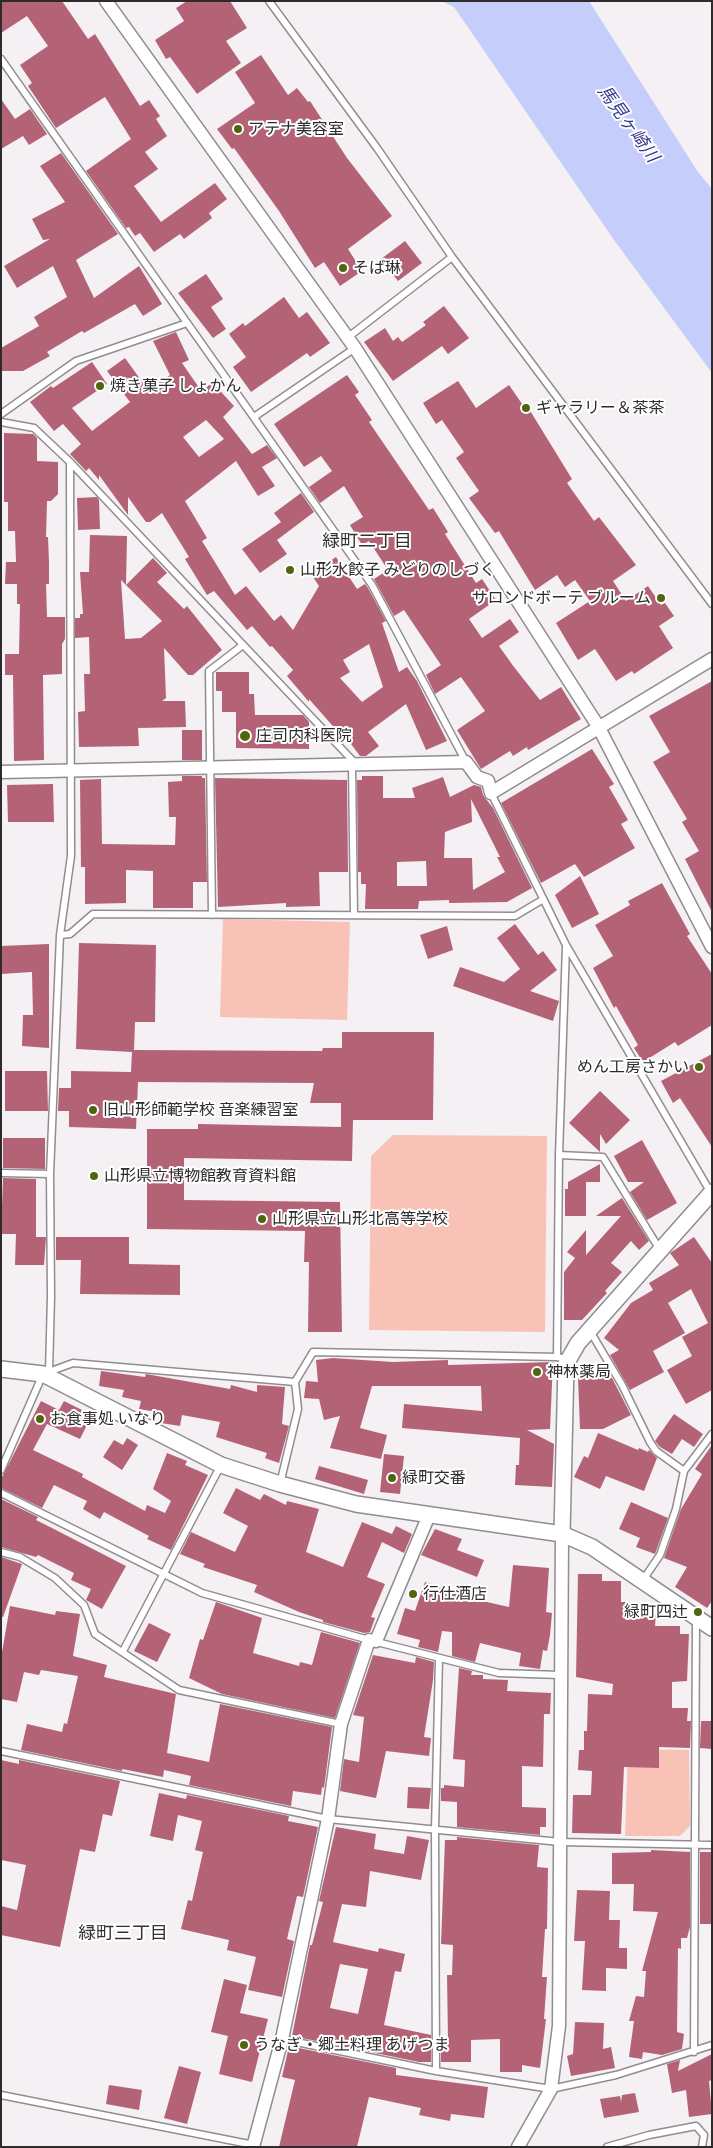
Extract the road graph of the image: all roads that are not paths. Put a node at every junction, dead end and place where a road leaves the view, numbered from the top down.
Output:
1 (106, 1) edge
2 (269, 1) edge
3 (1, 59) edge
4 (452, 257) junction
5 (187, 323) junction
6 (351, 343) junction
7 (1, 414) edge
8 (254, 417) junction
9 (1, 422) edge
10 (70, 462) junction
11 (712, 604) edge
12 (243, 645) junction
13 (712, 659) edge
14 (598, 726) junction
15 (466, 762) junction
16 (355, 766) junction
17 (210, 767) junction
18 (71, 770) junction
19 (1, 772) edge
20 (491, 793) junction
21 (542, 900) junction
22 (212, 915) junction
23 (354, 915) junction
24 (60, 935) junction
25 (566, 946) junction
26 (712, 947) edge
27 (558, 1155) junction
28 (1, 1172) edge
29 (50, 1174) junction
30 (711, 1193) edge
31 (660, 1250) junction
32 (590, 1330) junction
33 (563, 1358) junction
34 (1, 1369) edge
35 (46, 1373) junction
36 (295, 1382) junction
37 (712, 1434) edge
38 (221, 1465) junction
39 (1, 1470) edge
40 (684, 1471) junction
41 (280, 1484) junction
42 (1, 1493) edge
43 (429, 1514) junction
44 (562, 1534) junction
45 (1, 1552) edge
46 (163, 1575) junction
47 (642, 1581) junction
48 (696, 1618) junction
49 (712, 1627) edge
50 (372, 1641) junction
51 (123, 1652) junction
52 (439, 1658) junction
53 (560, 1675) junction
54 (342, 1724) junction
55 (1, 1751) edge
56 (328, 1819) junction
57 (435, 1830) junction
58 (560, 1842) junction
59 (694, 1845) junction
60 (712, 1845) edge
61 (282, 2039) junction
62 (712, 2045) edge
63 (694, 2052) junction
64 (436, 2071) junction
65 (551, 2088) junction
66 (1, 2095) edge
67 (253, 2146) edge
68 (522, 2146) edge
69 (607, 2147) edge
70 (702, 2147) edge

1 - 6 street
2 - 4 lane
3 - 5 lane
4 - 6 lane
4 - 11 lane
5 - 7 lane
5 - 8 lane
6 - 8 lane
6 - 14 street
8 - 15 lane
9 - 10 lane
10 - 12 lane
10 - 18 lane
12 - 16 lane
12 - 17 lane
13 - 14 street
14 - 20 street
14 - 26 street
15 - 16 street
15 - 20 street
16 - 17 street
16 - 23 lane
17 - 18 street
17 - 22 lane
18 - 19 street
18 - 24 lane
20 - 21 lane
21 - 23 lane
21 - 25 lane
22 - 23 lane
22 - 24 lane
24 - 29 lane
25 - 27 lane
25 - 30 lane
27 - 31 lane
27 - 33 lane
28 - 29 lane
29 - 35 lane
30 - 31 street
31 - 32 street
32 - 33 street
32 - 40 lane
33 - 36 lane
33 - 44 street
34 - 35 street
35 - 36 lane
35 - 38 street
35 - 39 lane
36 - 41 lane
37 - 40 lane
38 - 41 street
38 - 46 lane
40 - 47 lane
41 - 43 street
42 - 46 lane
43 - 44 street
43 - 50 street
44 - 47 street
44 - 53 street
45 - 51 lane
46 - 50 lane
46 - 51 lane
47 - 48 street
48 - 49 street
48 - 59 lane
50 - 52 lane
50 - 54 street
51 - 54 lane
52 - 53 lane
52 - 57 lane
53 - 58 street
54 - 56 street
55 - 56 lane
56 - 57 lane
56 - 61 street
57 - 58 lane
57 - 64 lane
58 - 59 lane
58 - 65 street
59 - 60 lane
59 - 63 lane
61 - 64 lane
61 - 67 street
62 - 63 lane
63 - 65 lane
64 - 65 lane
65 - 68 street
66 - 67 lane
69 - 70 lane

